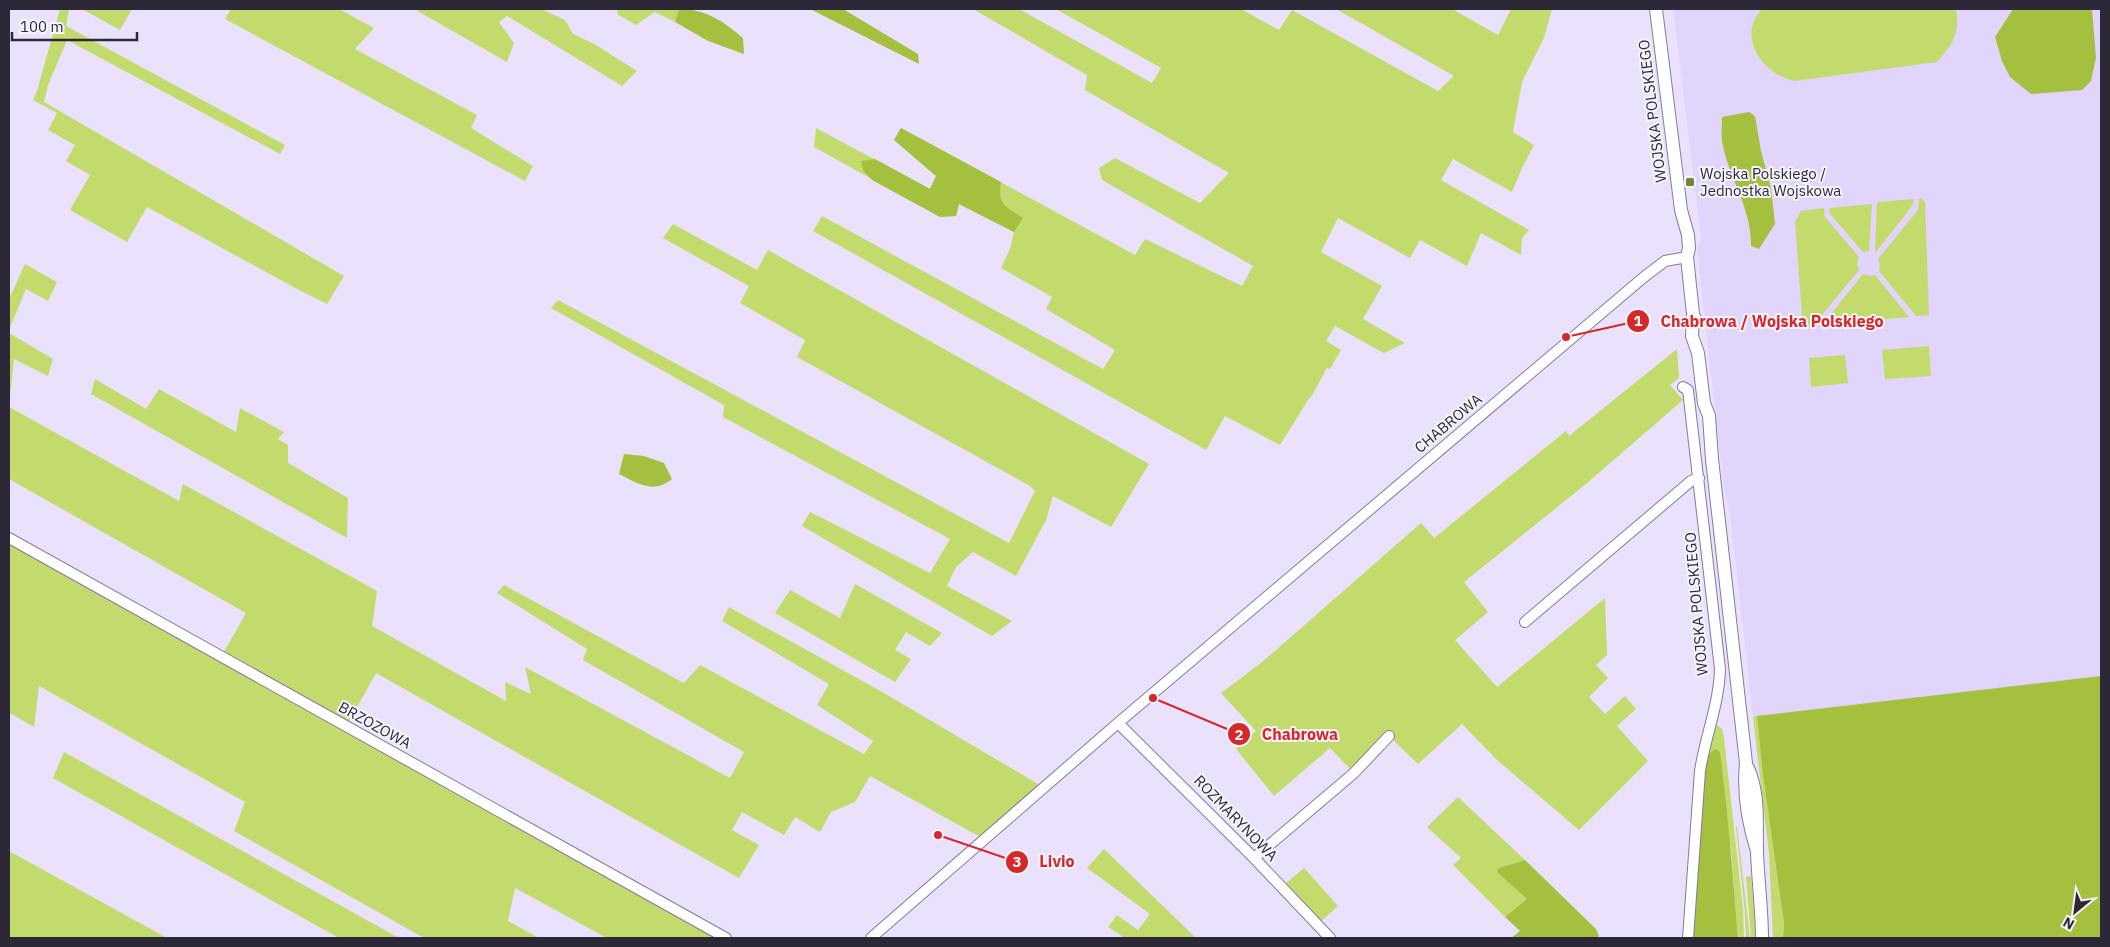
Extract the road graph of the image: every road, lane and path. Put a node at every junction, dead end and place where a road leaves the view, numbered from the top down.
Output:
1 (1656, 9) edge
2 (1687, 257) junction
3 (1683, 387) dead end
4 (1699, 478) junction
5 (9, 538) edge
6 (1525, 622) dead end
7 (1118, 722) junction
8 (1389, 736) dead end
9 (1254, 858) junction
10 (726, 938) edge
11 (871, 938) edge
12 (1330, 938) edge
13 (1688, 938) edge
14 (1762, 938) edge

1 - 2 main road, WOJSKA POLSKIEGO
2 - 7 street, CHABROWA
2 - 14 main road, WOJSKA POLSKIEGO
3 - 4 street, WOJSKA POLSKIEGO
4 - 6 street
4 - 13 street, WOJSKA POLSKIEGO
5 - 10 street, BRZOZOWA
7 - 9 street, ROZMARYNOWA
7 - 11 street, CHABROWA
8 - 9 street
9 - 12 street, ROZMARYNOWA

